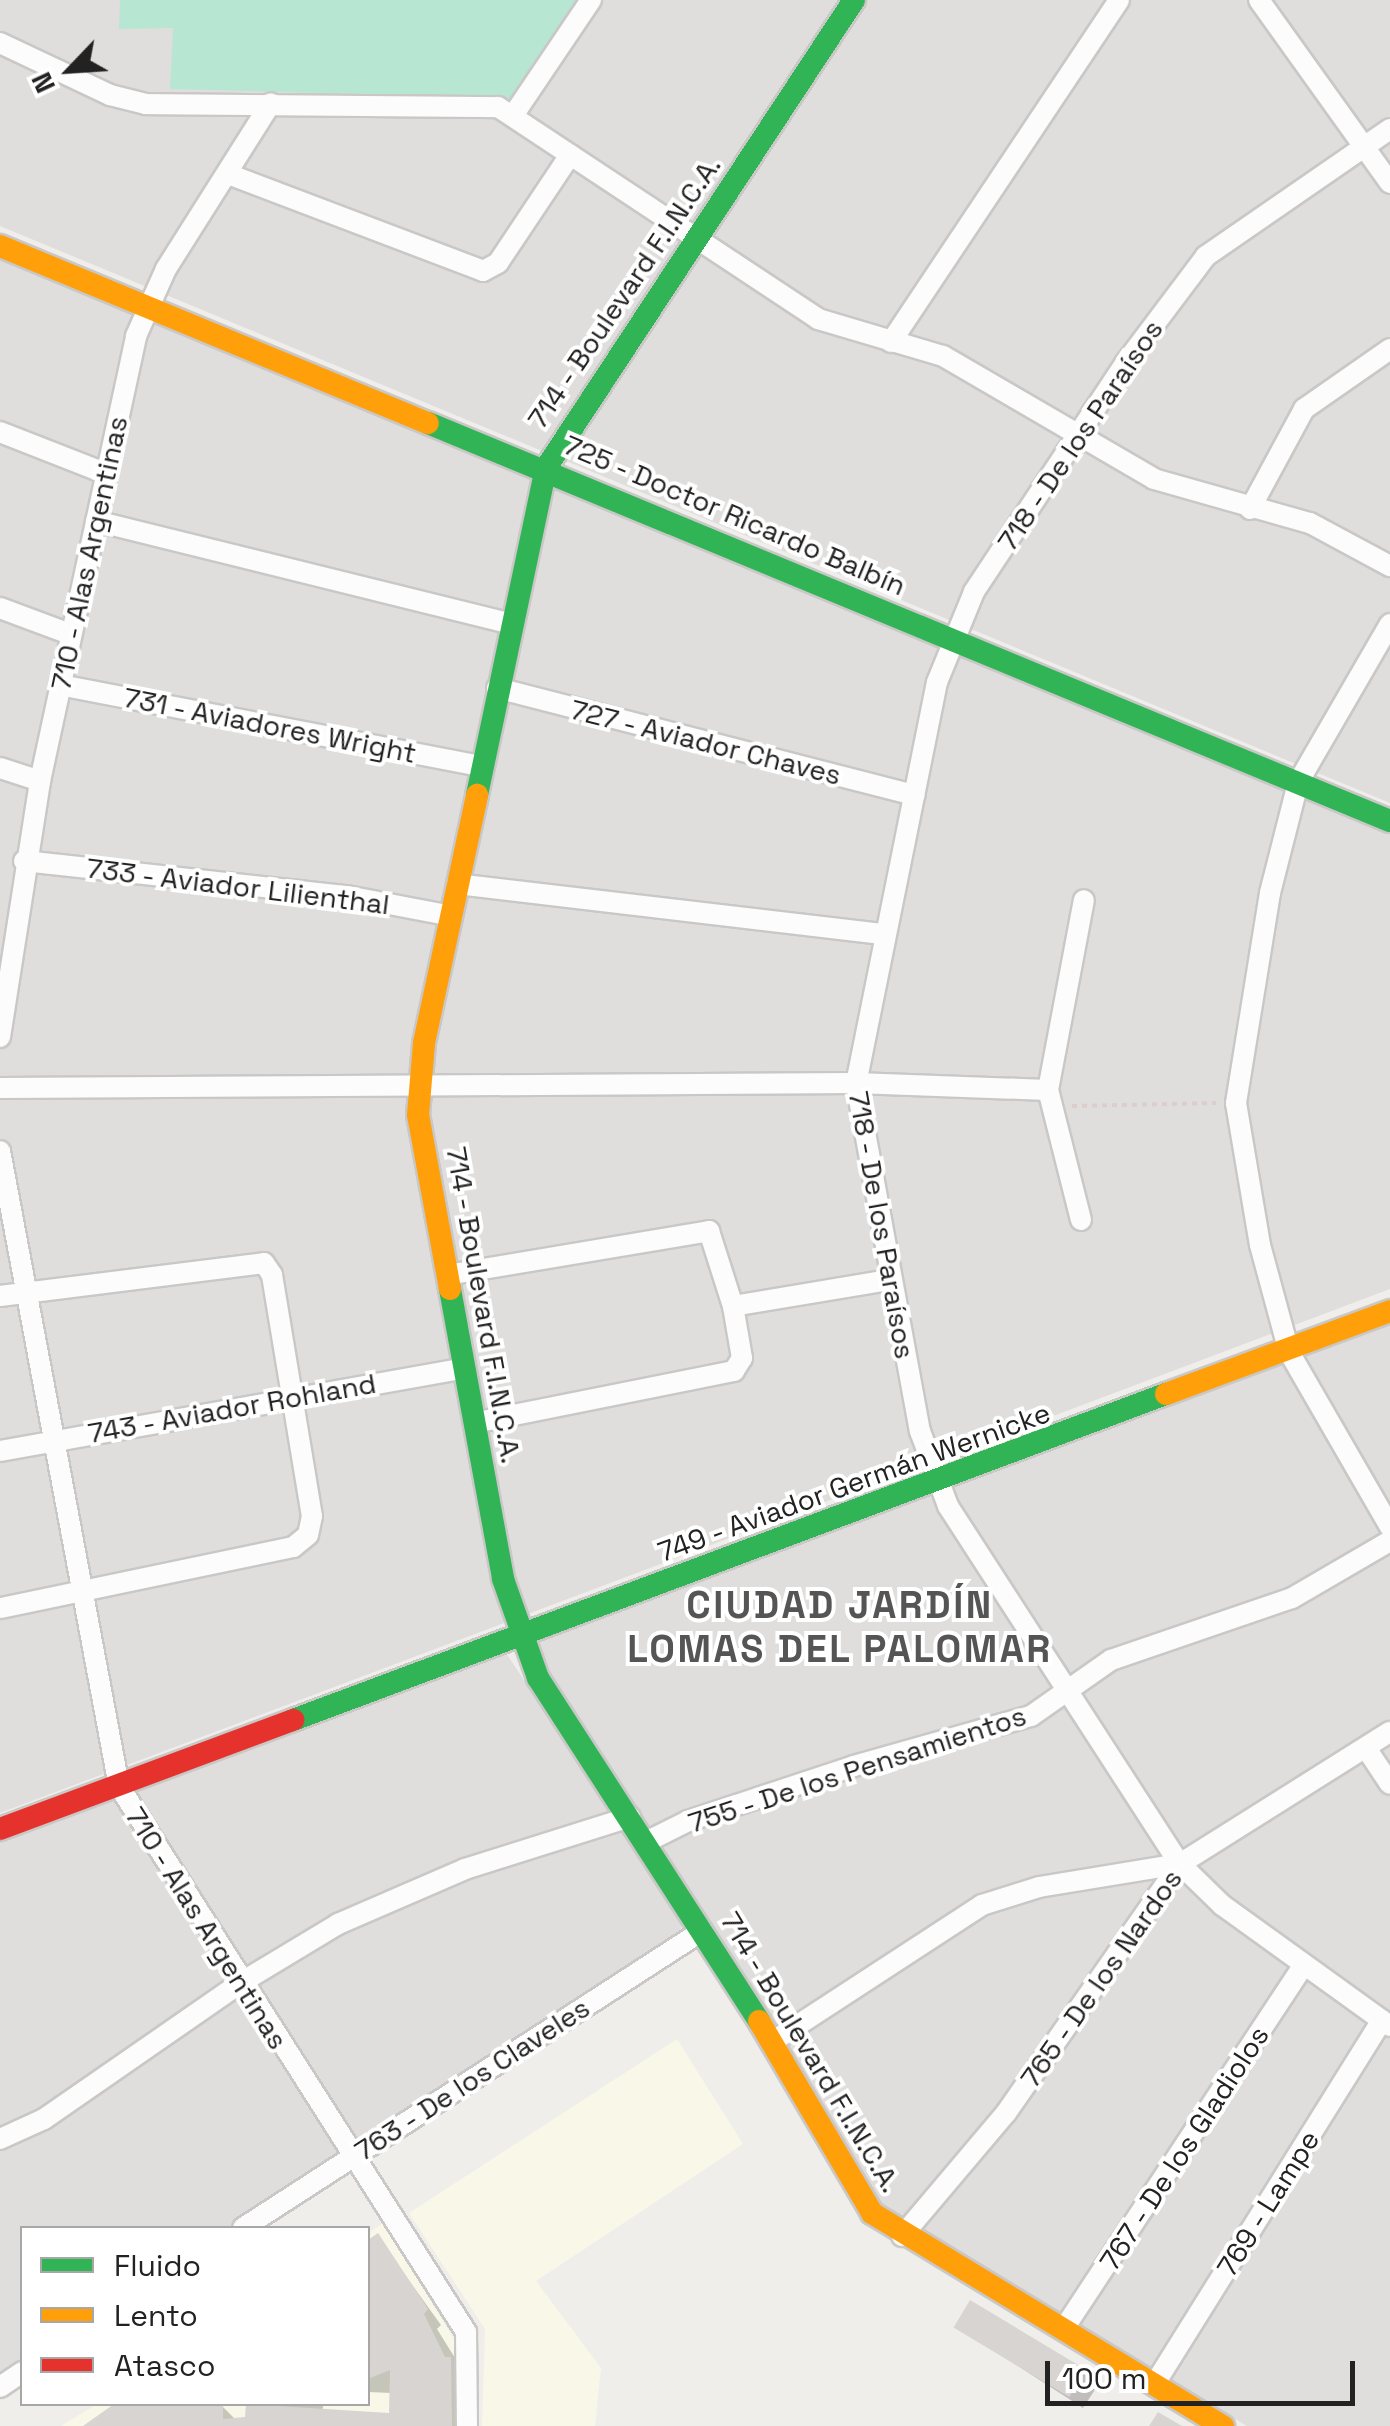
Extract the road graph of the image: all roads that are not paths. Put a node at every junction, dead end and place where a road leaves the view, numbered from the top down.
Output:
1 (591, 0) edge
2 (854, 0) edge
3 (1119, 0) edge
4 (1259, 0) edge
5 (0, 43) edge
6 (271, 103) junction
7 (514, 114) junction
8 (1390, 129) edge
9 (1364, 146) junction
10 (570, 155) junction
11 (228, 174) junction
12 (1390, 183) edge
13 (696, 239) junction
14 (0, 246) edge
15 (148, 307) junction
16 (891, 342) junction
17 (1390, 350) edge
18 (0, 432) edge
19 (1076, 437) junction
20 (546, 468) junction
21 (107, 474) junction
22 (1250, 509) junction
23 (96, 521) junction
24 (1390, 566) edge
25 (0, 608) edge
26 (509, 623) junction
27 (1390, 624) edge
28 (70, 634) junction
29 (951, 639) junction
30 (60, 685) junction
31 (497, 688) junction
32 (480, 766) junction
33 (0, 768) edge
34 (40, 781) junction
35 (1298, 783) junction
36 (915, 796) junction
37 (1390, 821) edge
38 (24, 860) junction
39 (457, 884) junction
40 (1084, 900) dead end
41 (452, 916) junction
42 (8, 930) edge
43 (885, 934) junction
44 (0, 1037) edge
45 (856, 1083) junction
46 (420, 1086) junction
47 (0, 1088) edge
48 (1048, 1090) junction
49 (0, 1150) edge
50 (1080, 1220) dead end
51 (447, 1275) junction
52 (888, 1280) junction
53 (23, 1292) junction
54 (0, 1296) edge
55 (733, 1306) junction
56 (1390, 1311) edge
57 (1289, 1352) junction
58 (464, 1368) junction
59 (292, 1396) junction
60 (474, 1423) junction
61 (50, 1441) junction
62 (0, 1451) edge
63 (937, 1482) junction
64 (1390, 1528) edge
65 (1390, 1542) edge
66 (79, 1590) junction
67 (0, 1608) edge
68 (519, 1639) junction
69 (1069, 1688) junction
70 (1390, 1732) edge
71 (1366, 1748) junction
72 (1390, 1784) edge
73 (119, 1786) junction
74 (630, 1817) junction
75 (0, 1829) edge
76 (646, 1842) junction
77 (1180, 1864) junction
78 (702, 1931) junction
79 (1304, 1965) junction
80 (242, 1982) junction
81 (1386, 2023) edge
82 (772, 2042) junction
83 (0, 2140) edge
84 (352, 2157) junction
85 (246, 2226) edge
86 (902, 2236) junction
87 (1063, 2330) junction
88 (1154, 2384) junction
89 (467, 2426) edge
90 (1223, 2426) edge

1 - 7 street
2 - 13 street, 714 - Boulevard F.I.N.C.A.
3 - 16 street
4 - 9 street
5 - 6 street
6 - 7 street
6 - 11 street, 710 - Alas Argentinas
7 - 10 street
8 - 9 street, 718 - De los Paraísos
9 - 12 street
9 - 19 street, 718 - De los Paraísos
10 - 11 street
10 - 13 street
11 - 15 street, 710 - Alas Argentinas
13 - 16 street
13 - 20 street, 714 - Boulevard F.I.N.C.A.
14 - 15 street, 725 - Doctor Ricardo Balbín
15 - 20 street, 725 - Doctor Ricardo Balbín
15 - 21 street, 710 - Alas Argentinas
16 - 19 street
17 - 22 street
18 - 21 street
19 - 22 street
19 - 29 street, 718 - De los Paraísos
20 - 26 street, 714 - Boulevard F.I.N.C.A.
20 - 29 street, 725 - Doctor Ricardo Balbín
21 - 23 street, 710 - Alas Argentinas
22 - 24 street
23 - 26 street
23 - 28 street, 710 - Alas Argentinas
25 - 28 street
26 - 31 street, 714 - Boulevard F.I.N.C.A.
27 - 35 street
28 - 30 street, 710 - Alas Argentinas
29 - 35 street, 725 - Doctor Ricardo Balbín
29 - 36 street, 718 - De los Paraísos
30 - 32 street, 731 - Aviadores Wright
30 - 34 street, 710 - Alas Argentinas
31 - 32 street, 714 - Boulevard F.I.N.C.A.
31 - 36 street, 727 - Aviador Chaves
32 - 39 street, 714 - Boulevard F.I.N.C.A.
33 - 34 street
34 - 38 street, 710 - Alas Argentinas
35 - 37 street, 725 - Doctor Ricardo Balbín
35 - 57 street
36 - 43 street, 718 - De los Paraísos
38 - 41 street, 733 - Aviador Lilienthal
38 - 42 street, 710 - Alas Argentinas
39 - 41 street, 714 - Boulevard F.I.N.C.A.
39 - 43 street
40 - 48 street
41 - 46 street, 714 - Boulevard F.I.N.C.A.
42 - 44 street, 710 - Alas Argentinas
43 - 45 street, 718 - De los Paraísos
45 - 46 street
45 - 48 street
45 - 52 street, 718 - De los Paraísos
46 - 47 street
46 - 51 street, 714 - Boulevard F.I.N.C.A.
48 - 50 street
49 - 53 street, 710 - Alas Argentinas
51 - 55 street
51 - 58 street, 714 - Boulevard F.I.N.C.A.
52 - 55 street
52 - 63 street, 718 - De los Paraísos
53 - 54 street
53 - 59 street
53 - 61 street, 710 - Alas Argentinas
55 - 60 street
56 - 57 street, 749 - Aviador Germán Wernicke
57 - 63 street, 749 - Aviador Germán Wernicke
57 - 64 street
58 - 59 street, 743 - Aviador Rohland
58 - 60 street, 714 - Boulevard F.I.N.C.A.
59 - 61 street, 743 - Aviador Rohland
59 - 66 street
60 - 68 street, 714 - Boulevard F.I.N.C.A.
61 - 62 street, 743 - Aviador Rohland
61 - 66 street, 710 - Alas Argentinas
63 - 68 street, 749 - Aviador Germán Wernicke
63 - 69 street, 718 - De los Paraísos
65 - 69 street, 755 - De los Pensamientos
66 - 67 street
66 - 73 street, 710 - Alas Argentinas
68 - 73 street, 749 - Aviador Germán Wernicke
68 - 74 street, 714 - Boulevard F.I.N.C.A.
69 - 76 street, 755 - De los Pensamientos
69 - 77 street, 718 - De los Paraísos
70 - 71 street, 765 - De los Nardos
71 - 72 street
71 - 77 street, 765 - De los Nardos
73 - 75 street, 749 - Aviador Germán Wernicke
73 - 80 street, 710 - Alas Argentinas
74 - 76 street, 714 - Boulevard F.I.N.C.A.
74 - 80 street
76 - 78 street, 714 - Boulevard F.I.N.C.A.
77 - 79 street, 718 - De los Paraísos
77 - 82 street
77 - 86 street, 765 - De los Nardos
78 - 82 street, 714 - Boulevard F.I.N.C.A.
78 - 84 street, 763 - De los Claveles
79 - 81 street, 718 - De los Paraísos
79 - 87 street, 767 - De los Gladiolos
80 - 83 street
80 - 84 street, 710 - Alas Argentinas
81 - 88 street, 769 - Lampe
82 - 86 street, 714 - Boulevard F.I.N.C.A.
84 - 85 street, 763 - De los Claveles
84 - 89 street, 710 - Alas Argentinas
86 - 87 street, 714 - Boulevard F.I.N.C.A.
87 - 88 street, 714 - Boulevard F.I.N.C.A.
88 - 90 street, 714 - Boulevard F.I.N.C.A.

